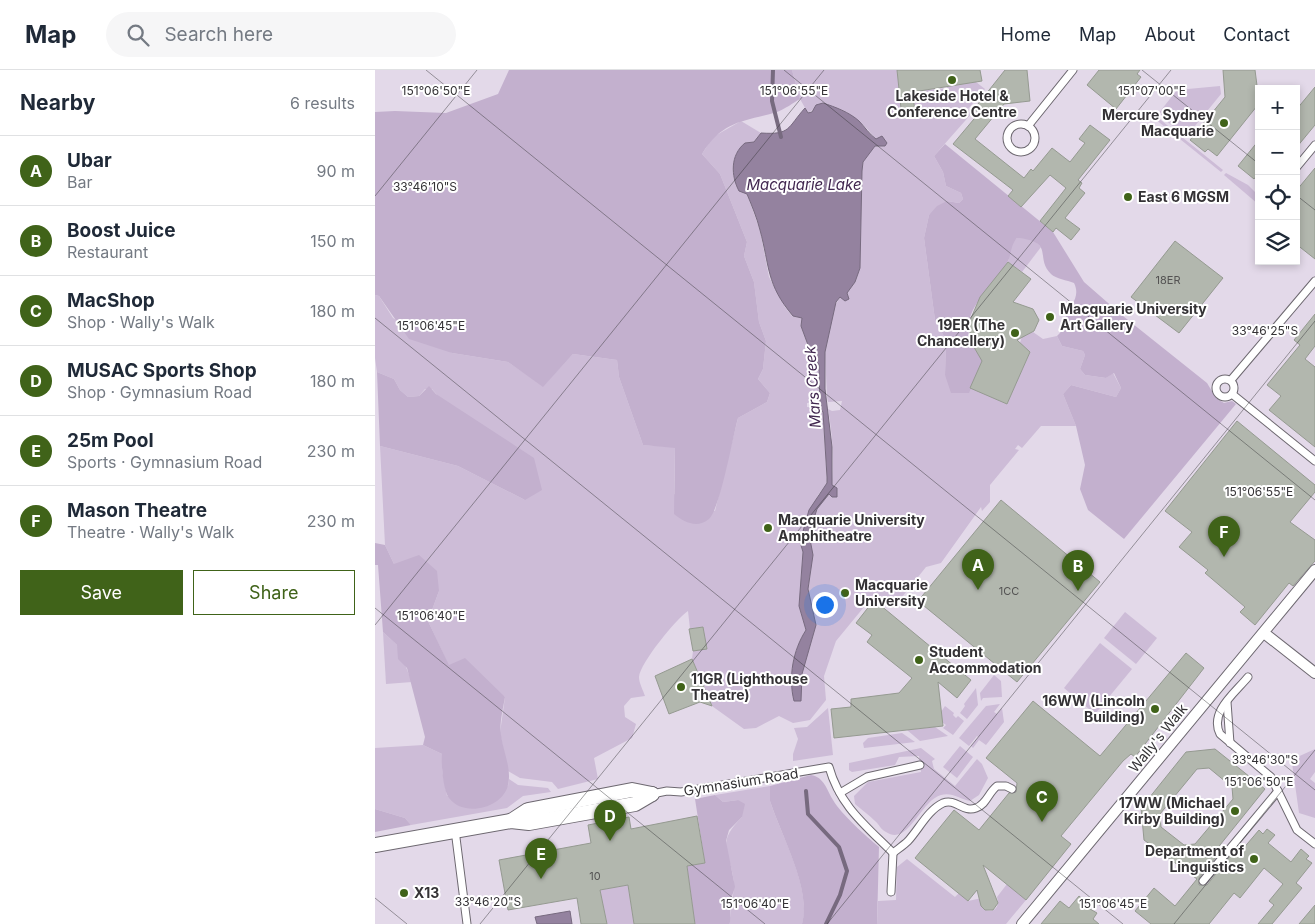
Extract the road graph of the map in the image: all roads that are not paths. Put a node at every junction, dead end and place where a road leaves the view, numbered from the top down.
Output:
1 (1073, 70) edge
2 (1028, 126) dead end
3 (1315, 145) edge
4 (1300, 163) edge
5 (1315, 281) edge
6 (1231, 380) junction
7 (1232, 394) junction
8 (1315, 461) edge
9 (1315, 570) edge
10 (1264, 633) junction
11 (1315, 673) edge
12 (1248, 677) dead end
13 (1227, 702) junction
14 (1230, 743) junction
15 (920, 765) dead end
16 (1012, 789) dead end
17 (1278, 791) junction
18 (840, 792) junction
19 (652, 794) joint
20 (455, 830) junction
21 (1315, 844) edge
22 (375, 845) edge
23 (893, 852) junction
24 (1203, 881) dead end
25 (891, 892) dead end
26 (467, 924) edge
27 (1022, 924) edge

1 - 2 lane
3 - 4 lane
5 - 6 lane
6 - 7 lane
6 - 7 lane
7 - 8 lane
9 - 10 street, Wally's Walk
10 - 11 street
10 - 27 street, Wally's Walk
12 - 13 lane
13 - 14 lane
13 - 14 lane
14 - 17 lane
15 - 18 lane
16 - 23 lane
17 - 21 lane
17 - 24 lane
18 - 19 lane, Gymnasium Road
18 - 23 lane
19 - 20 street, Gymnasium Road
20 - 22 street, Gymnasium Road
20 - 26 lane
23 - 25 lane

